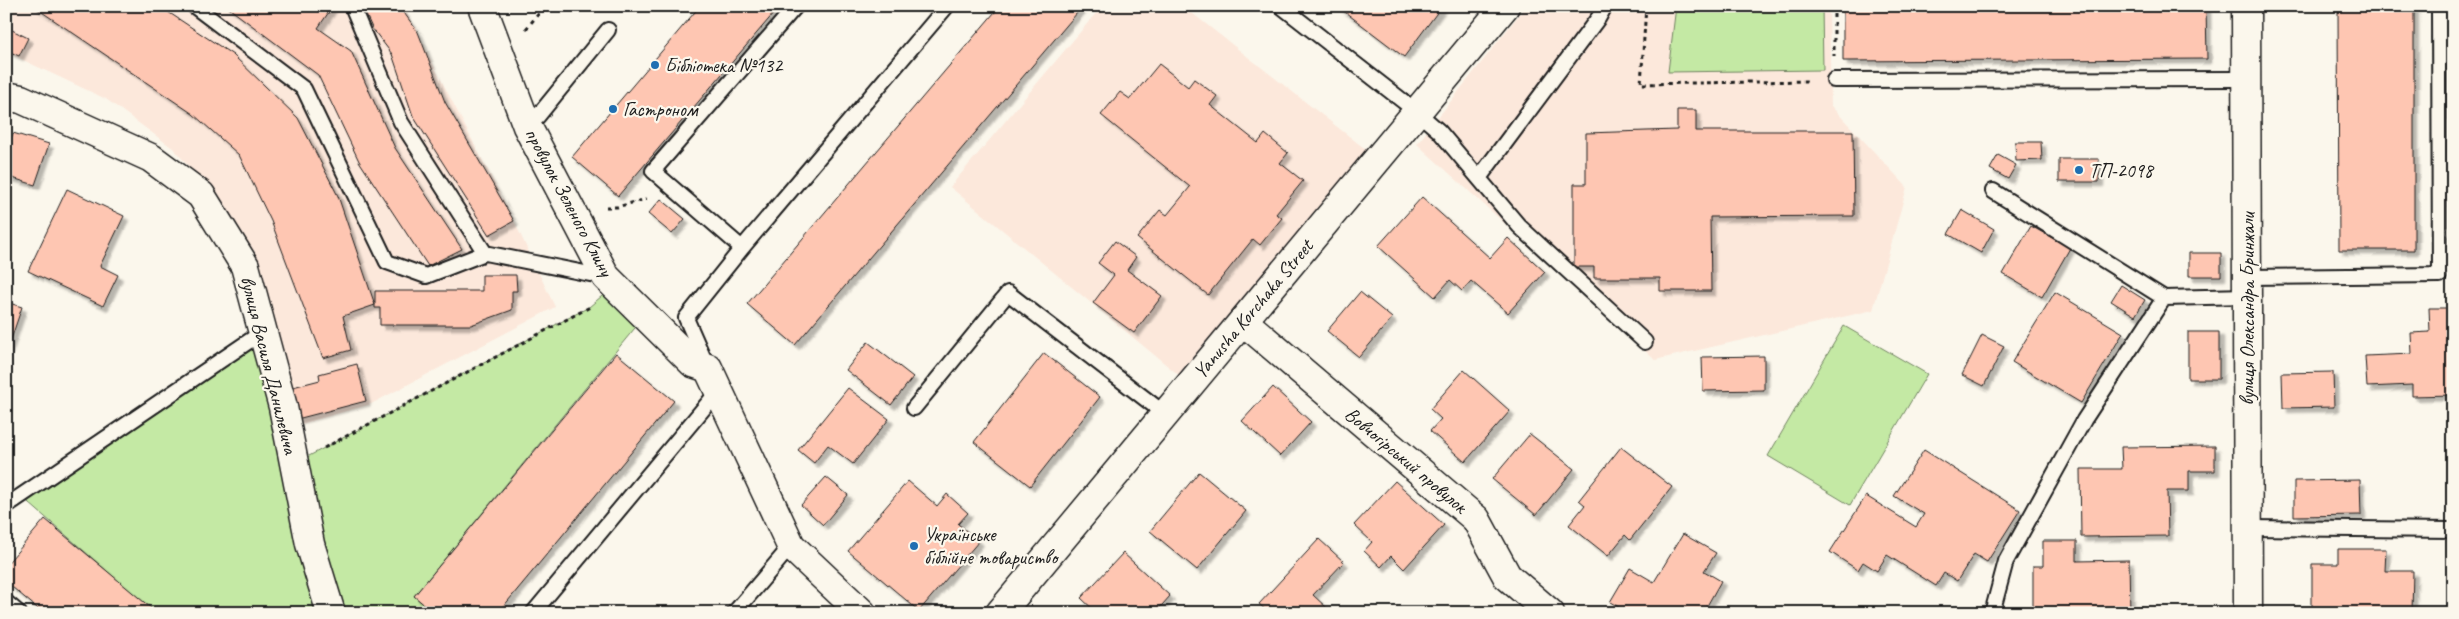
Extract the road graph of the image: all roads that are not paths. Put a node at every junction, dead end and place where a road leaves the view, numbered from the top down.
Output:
1 (194, 6) edge
2 (352, 6) edge
3 (482, 6) edge
4 (796, 6) edge
5 (946, 6) edge
6 (1282, 6) edge
7 (1505, 6) edge
8 (1605, 6) edge
9 (2246, 6) edge
10 (2440, 6) edge
11 (608, 30) dead end
12 (2246, 79) junction
13 (1834, 80) road end
14 (6, 96) edge
15 (1417, 112) junction
16 (527, 126) junction
17 (1479, 178) junction
18 (1993, 191) dead end
19 (742, 248) junction
20 (485, 253) junction
21 (610, 281) junction
22 (2247, 286) junction
23 (2164, 298) junction
24 (1243, 321) junction
25 (264, 331) junction
26 (1645, 342) dead end
27 (713, 379) junction
28 (914, 408) dead end
29 (1165, 414) junction
30 (6, 506) edge
31 (2248, 528) junction
32 (2453, 530) edge
33 (791, 546) junction
34 (6, 602) edge
35 (19, 613) edge
36 (331, 613) edge
37 (533, 613) edge
38 (734, 613) edge
39 (862, 613) edge
40 (1000, 613) edge
41 (1550, 613) edge
42 (1992, 613) edge
43 (2248, 613) edge

1 - 20 lane
2 - 20 lane
3 - 16 street, провулок Зеленого Клину
4 - 19 lane
5 - 19 lane
6 - 15 lane
7 - 15 street, Yanusha Korchaka Street
8 - 17 lane
9 - 12 street, вулиця Олександра Бринжали
10 - 22 lane
11 - 16 lane
12 - 13 lane
12 - 22 street, вулиця Олександра Бринжали
14 - 25 street, вулиця Василя Данилевича
15 - 17 lane
15 - 24 street, Yanusha Korchaka Street
16 - 21 street, провулок Зеленого Клину
17 - 26 lane
18 - 23 lane
19 - 27 lane
20 - 21 lane
21 - 27 street, провулок Зеленого Клину
22 - 23 lane
22 - 31 street, вулиця Олександра Бринжали
23 - 42 lane
24 - 29 street, Yanusha Korchaka Street
24 - 41 street, Вовчогірський провулок
25 - 30 lane
25 - 36 street, вулиця Василя Данилевича
27 - 33 street
27 - 37 lane
28 - 29 lane
29 - 40 street, Yanusha Korchaka Street
31 - 32 lane
31 - 43 street, вулиця Олександра Бринжали
33 - 38 lane
33 - 39 street
34 - 35 lane

